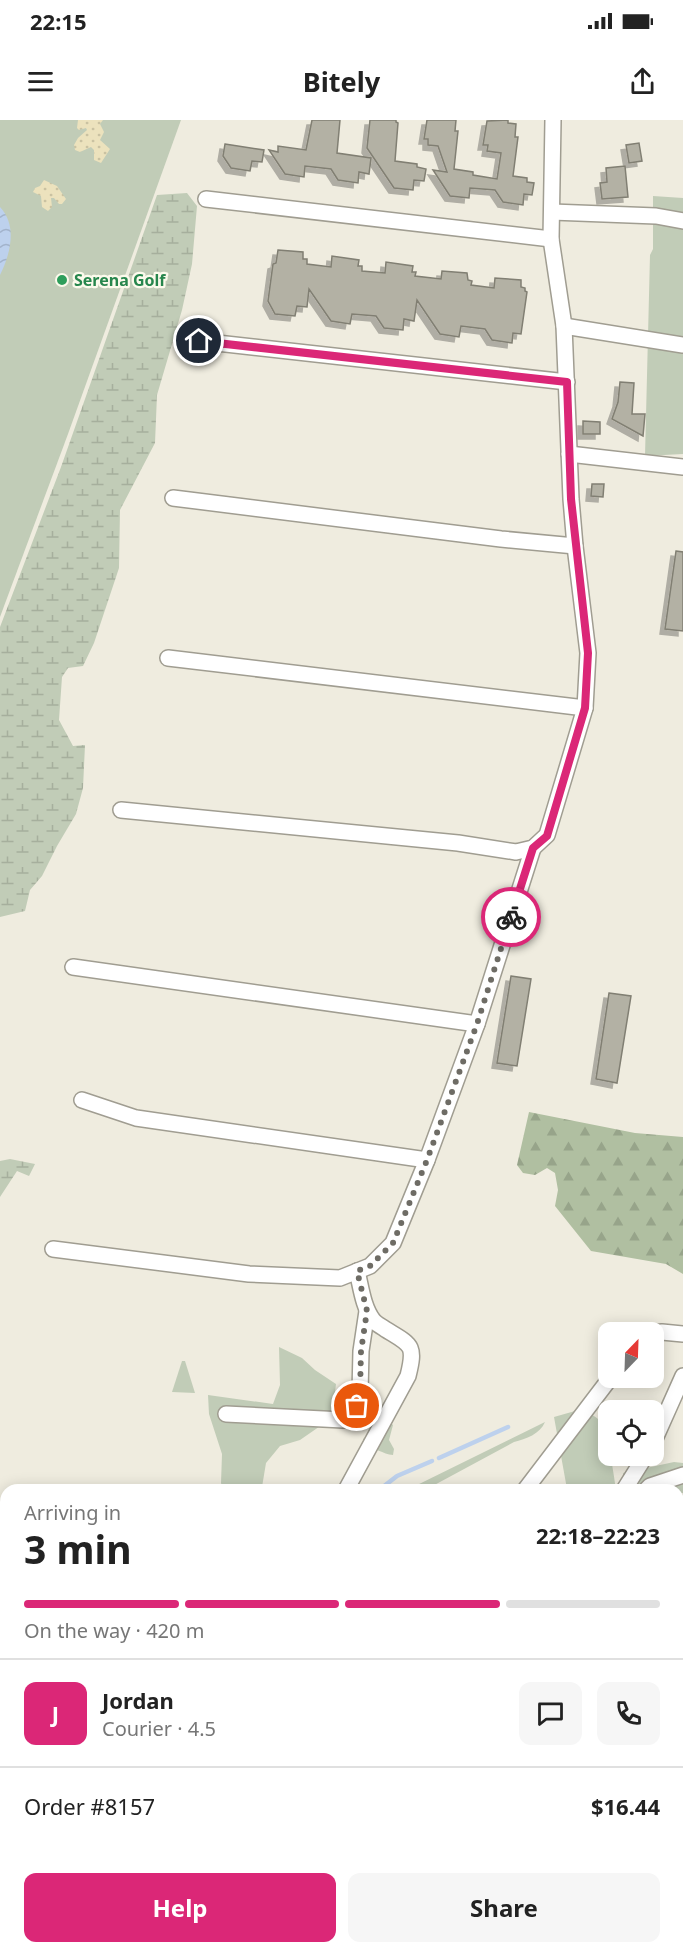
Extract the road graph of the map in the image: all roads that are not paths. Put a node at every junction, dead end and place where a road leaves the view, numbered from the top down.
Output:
1 (553, 120) edge
2 (206, 199) dead end
3 (552, 212) junction
4 (683, 220) edge
5 (551, 239) junction
6 (564, 326) junction
7 (199, 341) dead end
8 (683, 345) edge
9 (567, 382) junction
10 (569, 454) junction
11 (683, 466) edge
12 (172, 498) dead end
13 (575, 546) junction
14 (168, 658) dead end
15 (585, 708) junction
16 (121, 810) dead end
17 (533, 848) junction
18 (73, 967) dead end
19 (477, 1024) junction
20 (82, 1100) dead end
21 (427, 1160) junction
22 (53, 1249) dead end
23 (357, 1271) junction
24 (367, 1311) junction
25 (664, 1332) edge
26 (683, 1334) edge
27 (683, 1376) edge
28 (603, 1388) edge
29 (226, 1414) dead end
30 (664, 1419) edge
31 (639, 1466) edge
32 (683, 1475) edge
33 (349, 1484) edge
34 (530, 1484) edge
35 (628, 1484) edge
36 (656, 1484) edge

1 - 3 street
2 - 5 street
3 - 4 street
3 - 5 street
5 - 6 street
6 - 8 street
6 - 9 street
7 - 9 street
9 - 10 street
10 - 11 street
10 - 13 street
12 - 13 street
13 - 15 street
14 - 15 street
15 - 17 street
16 - 17 street
17 - 19 street
18 - 19 street
19 - 21 street
20 - 21 street
21 - 23 street
22 - 23 street
23 - 24 street
24 - 29 street
24 - 33 street
25 - 26 street
27 - 30 street
28 - 34 street
31 - 35 street
32 - 36 street

